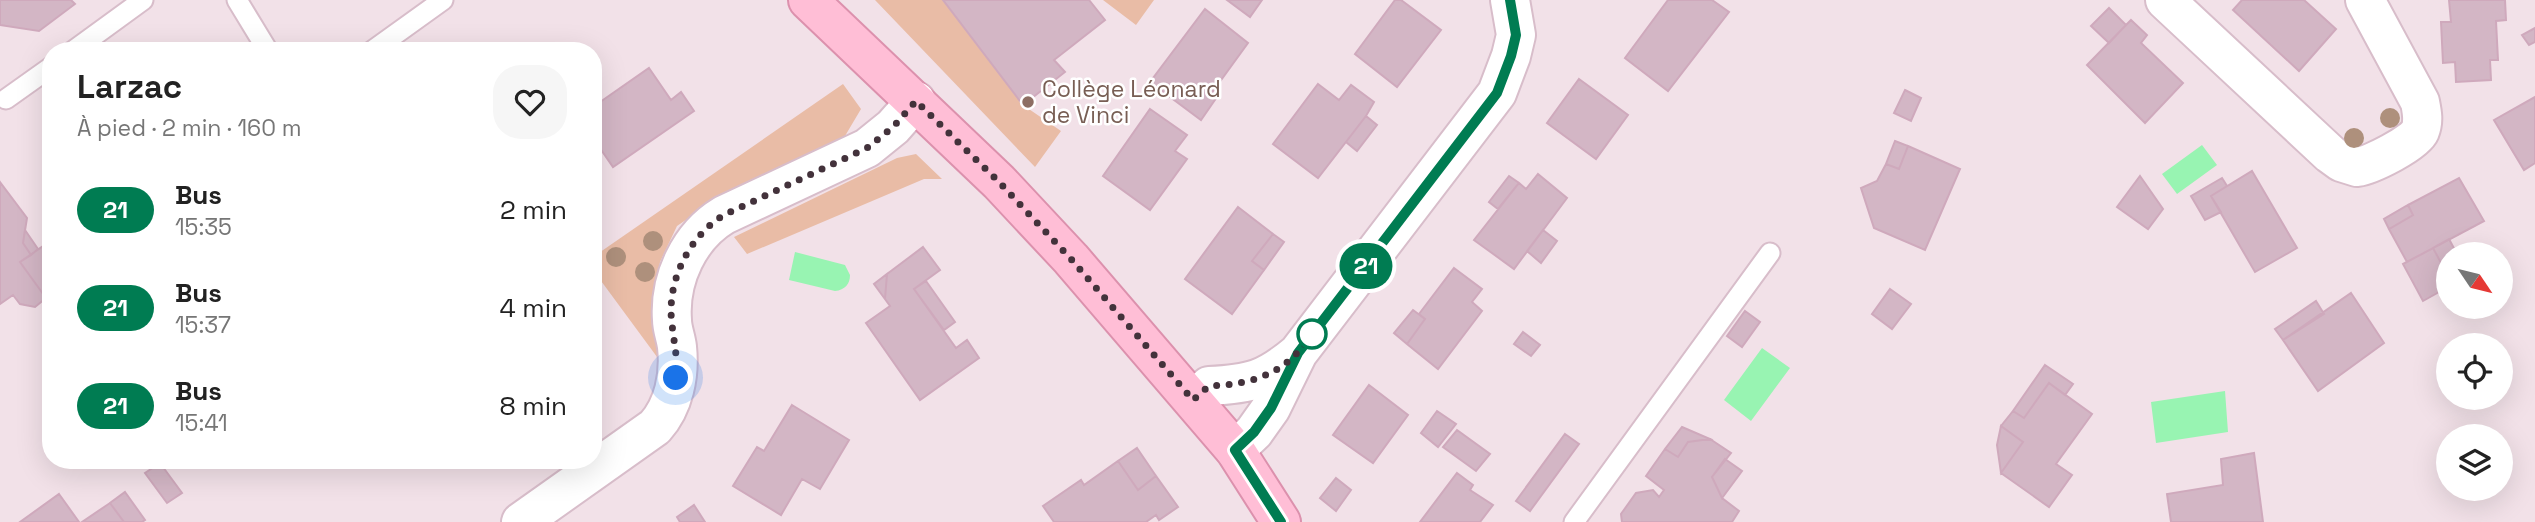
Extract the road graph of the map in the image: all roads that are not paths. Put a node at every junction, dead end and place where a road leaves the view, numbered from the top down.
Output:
1 (143, 0) edge
2 (237, 0) edge
3 (443, 0) edge
4 (808, 0) edge
5 (1510, 0) edge
6 (2165, 0) edge
7 (2365, 0) edge
8 (85, 42) edge
9 (263, 42) edge
10 (385, 42) edge
11 (42, 73) edge
12 (6, 99) dead end
13 (916, 101) junction
14 (1770, 253) dead end
15 (1298, 353) junction
16 (1193, 400) junction
17 (1235, 450) junction
18 (602, 465) edge
19 (596, 469) edge
20 (521, 522) edge
21 (1281, 522) edge
22 (1574, 522) edge

1 - 8 lane
2 - 9 lane
3 - 10 lane
4 - 13 main road
5 - 15 street
6 - 7 street
11 - 12 lane
13 - 16 main road
13 - 18 street
14 - 22 lane
15 - 16 street
15 - 17 street
16 - 17 main road
17 - 21 main road
19 - 20 street

